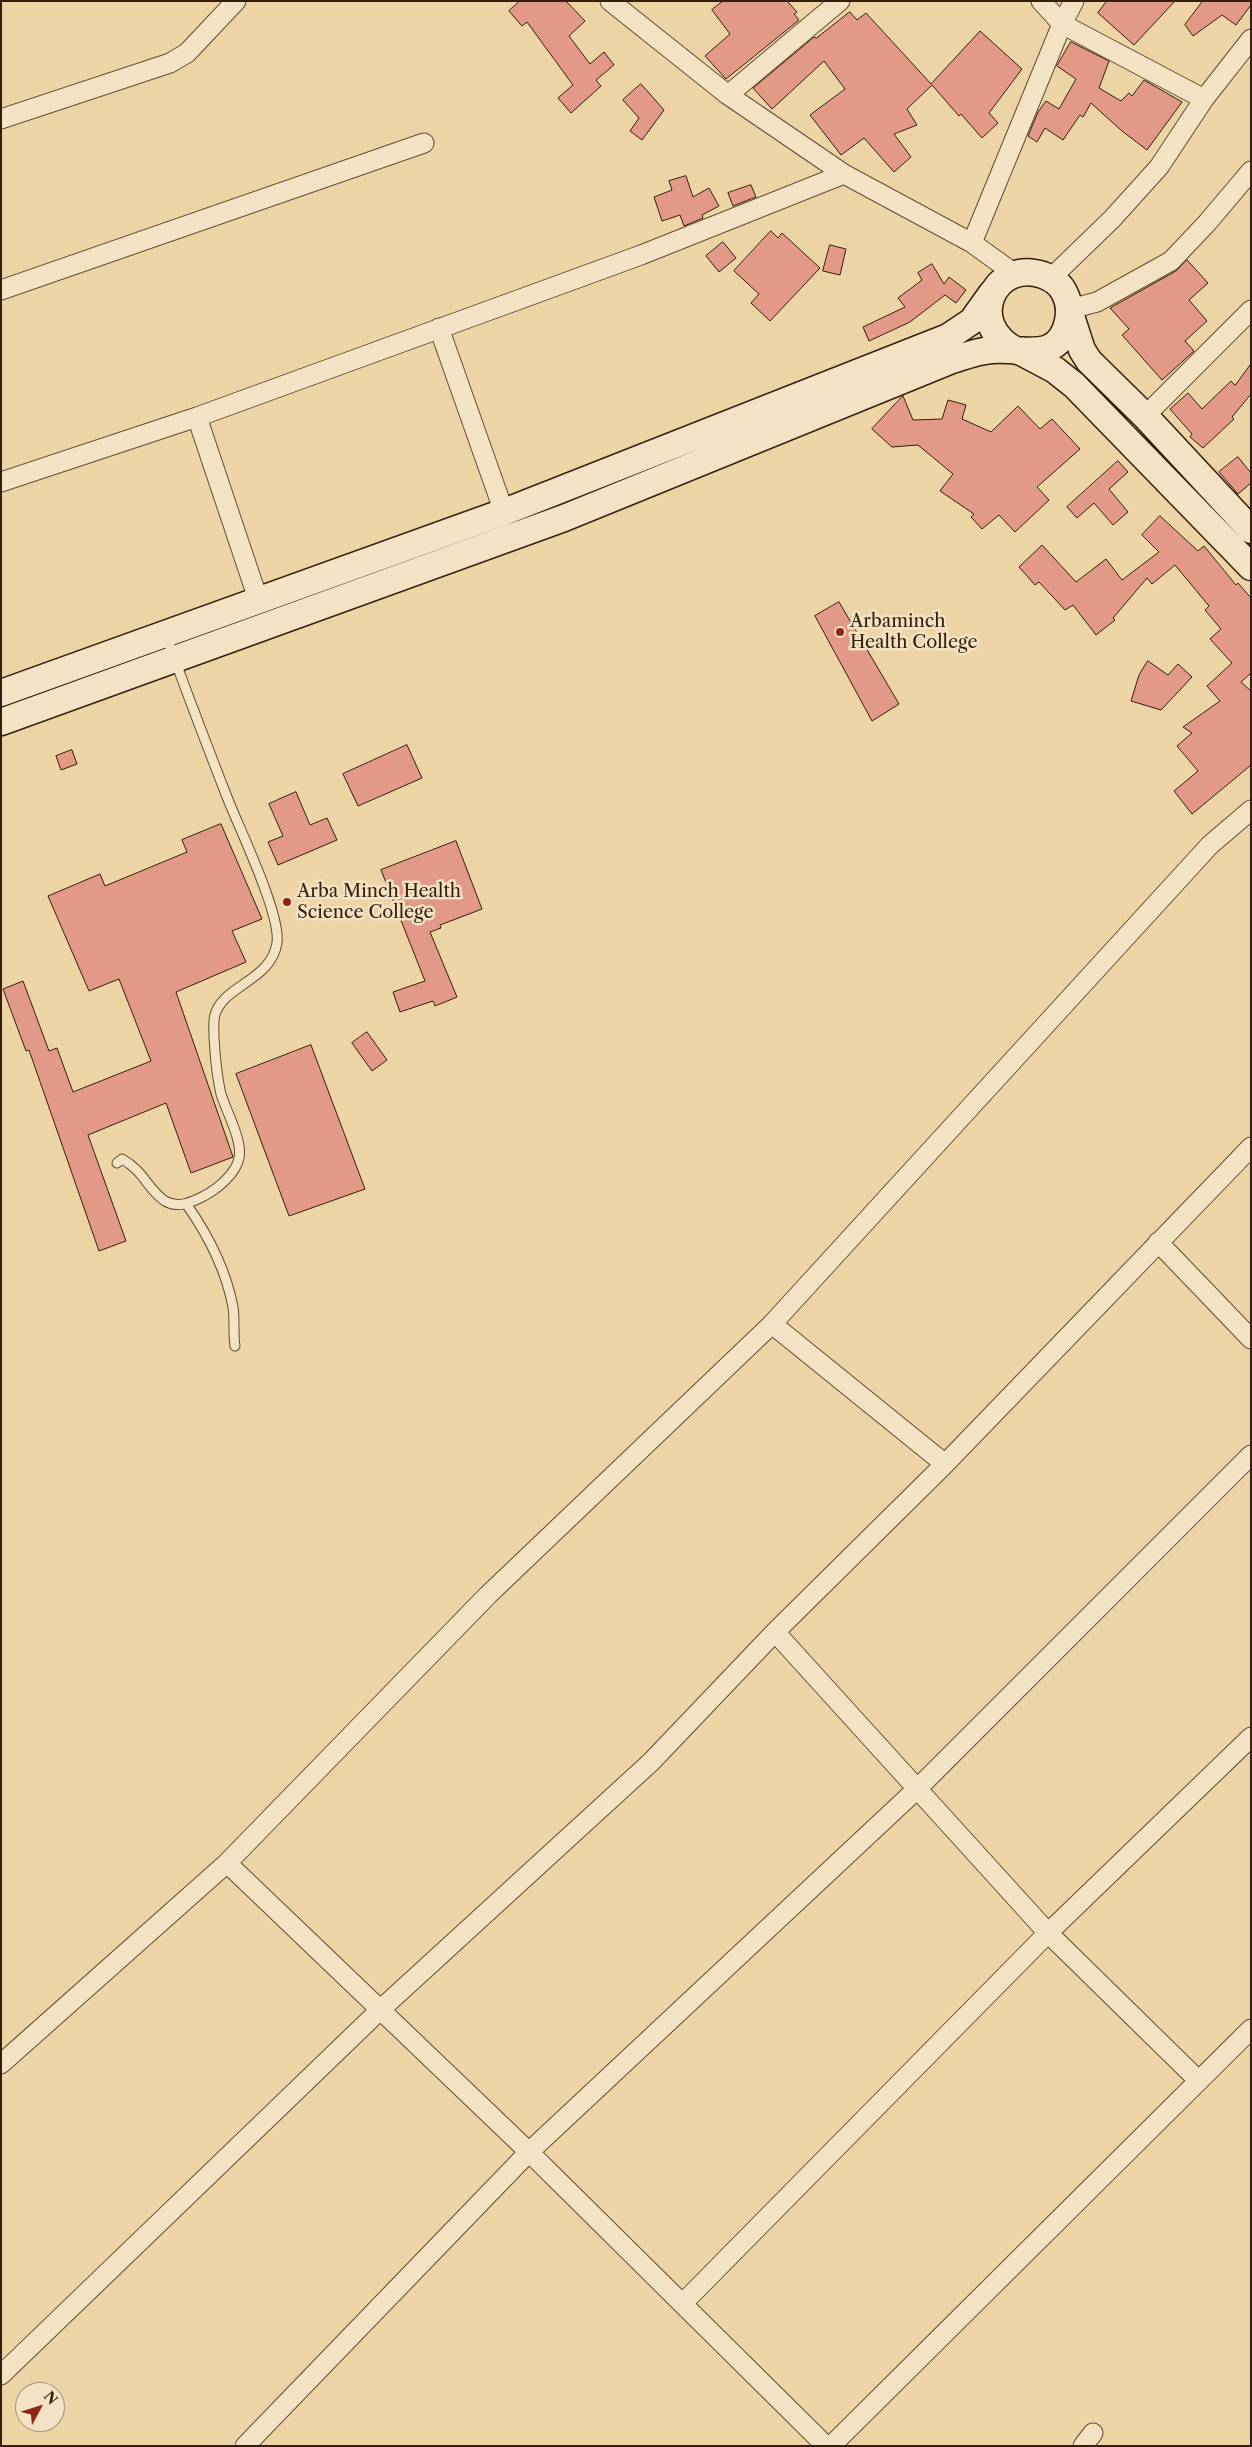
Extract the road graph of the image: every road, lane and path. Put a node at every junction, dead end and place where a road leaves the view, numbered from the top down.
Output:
1 (236, 1) edge
2 (610, 1) edge
3 (840, 1) edge
4 (1041, 1) edge
5 (1074, 1) edge
6 (819, 7) edge
7 (1062, 24) junction
8 (1251, 40) edge
9 (728, 95) junction
10 (1204, 98) junction
11 (1, 119) edge
12 (424, 143) dead end
13 (1251, 171) edge
14 (844, 174) junction
15 (972, 243) junction
16 (1051, 278) junction
17 (1005, 281) junction
18 (1, 290) edge
19 (1251, 310) edge
20 (1070, 311) junction
21 (439, 328) junction
22 (1019, 352) junction
23 (1145, 416) junction
24 (197, 417) junction
25 (1, 482) edge
26 (504, 512) junction
27 (1251, 530) edge
28 (1251, 566) edge
29 (259, 602) junction
30 (166, 635) junction
31 (174, 659) junction
32 (1, 693) edge
33 (1, 722) edge
34 (1251, 810) edge
35 (1251, 1147) edge
36 (117, 1163) dead end
37 (187, 1205) junction
38 (1158, 1242) junction
39 (772, 1324) junction
40 (1251, 1339) edge
41 (235, 1346) dead end
42 (1251, 1455) edge
43 (945, 1464) junction
44 (775, 1632) junction
45 (1251, 1737) edge
46 (917, 1789) junction
47 (227, 1863) junction
48 (1048, 1934) junction
49 (380, 2010) junction
50 (1251, 2030) edge
51 (1, 2064) edge
52 (1199, 2082) junction
53 (529, 2152) junction
54 (683, 2303) junction
55 (1, 2375) edge
56 (245, 2446) edge
57 (826, 2446) edge
58 (831, 2446) edge

1 - 11 street
2 - 9 street
3 - 6 street
4 - 7 street
5 - 7 street
6 - 9 street
7 - 10 street
7 - 15 street
8 - 10 street
9 - 14 street
10 - 16 street
12 - 18 street
13 - 20 street
14 - 15 street
14 - 21 street
15 - 17 street
16 - 17 main road
16 - 20 main road
17 - 22 main road
17 - 26 main road
19 - 23 street
20 - 22 main road
20 - 23 main road
21 - 24 street
21 - 26 street
22 - 28 main road
22 - 31 main road
23 - 27 main road
24 - 25 street
24 - 29 street
26 - 29 main road
29 - 30 main road
30 - 31 lane
30 - 32 main road
31 - 33 main road
31 - 37 lane
34 - 39 street
35 - 38 street
36 - 37 lane
37 - 41 lane
38 - 40 street
38 - 43 street
39 - 43 street
39 - 47 street
42 - 46 street
43 - 44 street
44 - 46 street
44 - 49 street
45 - 48 street
46 - 48 street
46 - 53 street
47 - 49 street
47 - 51 street
48 - 52 street
48 - 54 street
49 - 53 street
49 - 55 street
50 - 52 street
52 - 58 street
53 - 54 street
53 - 56 street
54 - 57 street

